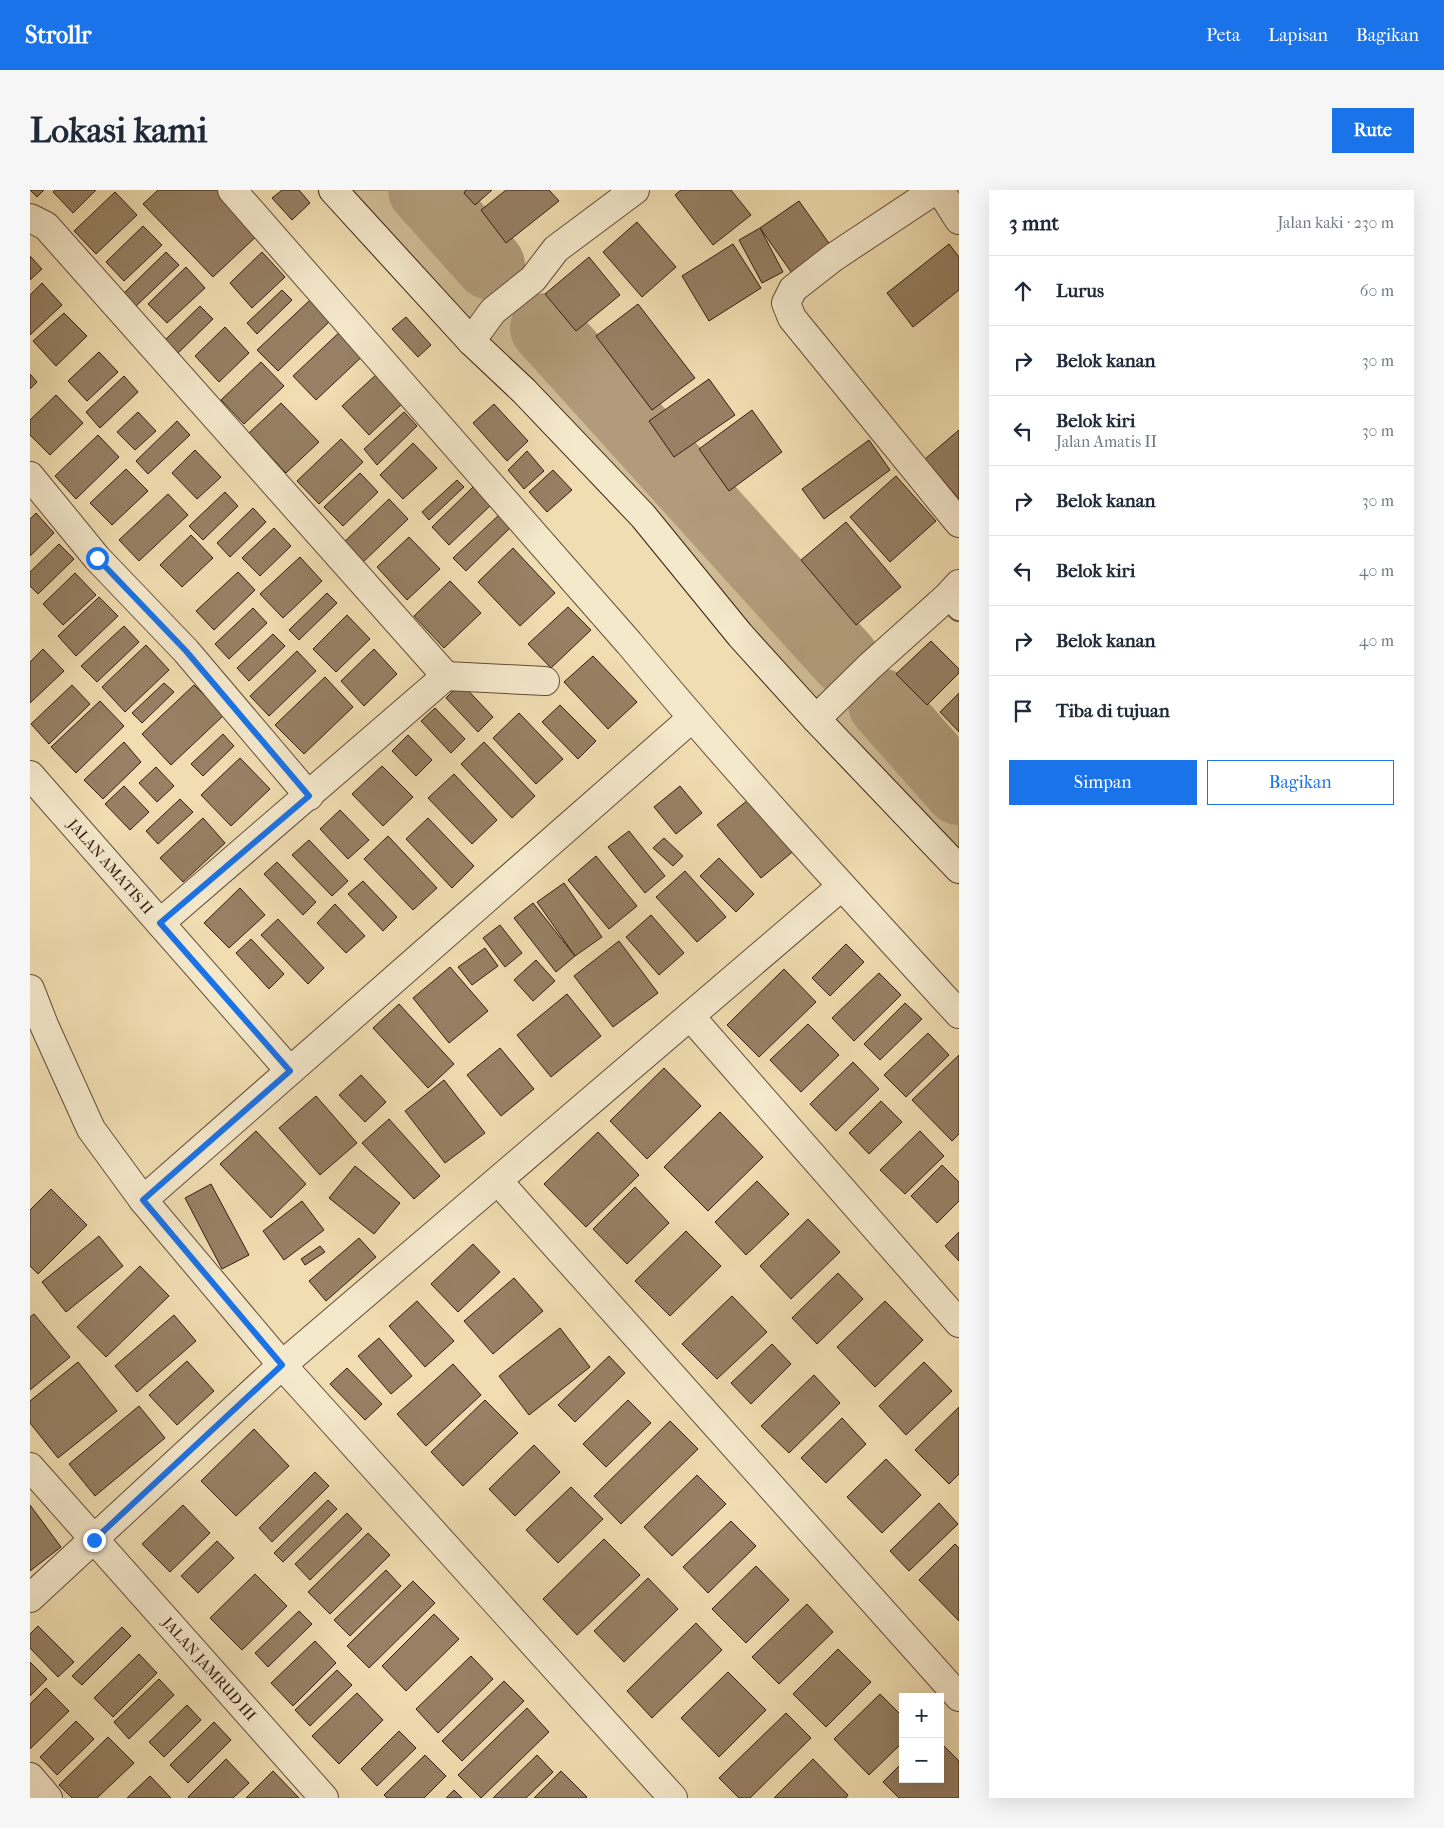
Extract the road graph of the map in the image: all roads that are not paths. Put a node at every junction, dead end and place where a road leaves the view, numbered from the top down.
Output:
1 (232, 190) edge
2 (333, 190) edge
3 (635, 190) edge
4 (935, 190) edge
5 (940, 190) edge
6 (30, 218) edge
7 (959, 220) edge
8 (471, 341) junction
9 (30, 476) edge
10 (959, 523) edge
11 (955, 597) edge
12 (446, 676) junction
13 (544, 681) dead end
14 (823, 711) junction
15 (692, 718) junction
16 (30, 775) edge
17 (309, 796) junction
18 (959, 869) edge
19 (842, 886) junction
20 (160, 923) junction
21 (30, 989) edge
22 (959, 1014) edge
23 (690, 1016) junction
24 (290, 1071) junction
25 (498, 1181) junction
26 (143, 1200) junction
27 (959, 1323) edge
28 (282, 1365) junction
29 (30, 1467) edge
30 (94, 1540) junction
31 (30, 1598) edge
32 (959, 1697) edge
33 (30, 1777) edge
34 (48, 1798) edge
35 (324, 1798) edge
36 (673, 1798) edge

1 - 15 street
2 - 8 street
3 - 8 street
4 - 10 street
5 - 7 street
6 - 12 street
8 - 14 street
9 - 17 street
11 - 14 street
12 - 13 street
12 - 17 street
14 - 18 street
15 - 19 street
15 - 24 street
16 - 20 street, JALAN AMATIS II
17 - 20 street
19 - 22 street
19 - 23 street
20 - 24 street, JALAN AMATIS II
21 - 26 street
23 - 25 street
23 - 27 street
24 - 26 street
25 - 28 street
25 - 32 street
26 - 28 street
28 - 30 street
28 - 36 street
29 - 30 street, JALAN JAMRUD III
30 - 31 street
30 - 35 street, JALAN JAMRUD III
33 - 34 street

